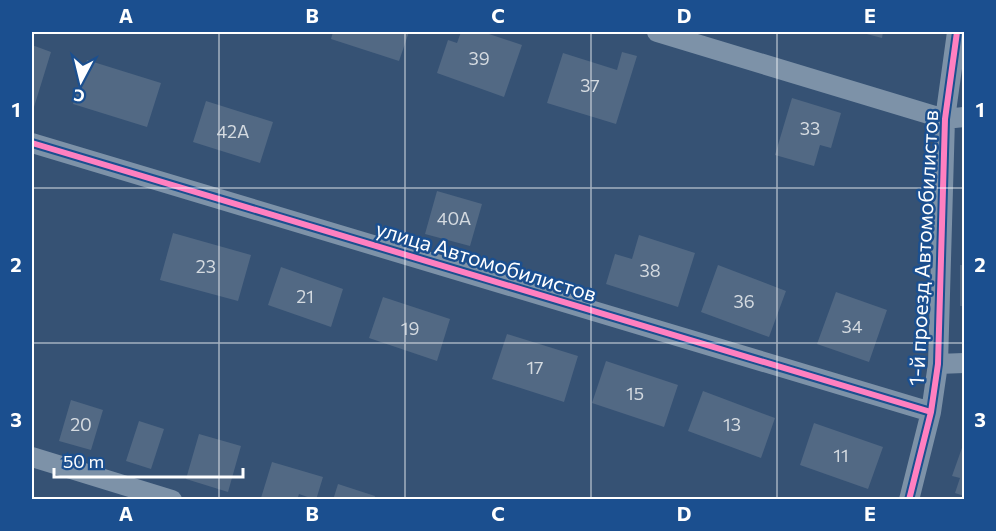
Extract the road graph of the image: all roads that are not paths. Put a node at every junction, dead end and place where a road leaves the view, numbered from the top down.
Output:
1 (657, 32) edge
2 (957, 32) edge
3 (955, 118) edge
4 (32, 143) edge
5 (964, 363) edge
6 (938, 364) junction
7 (931, 412) junction
8 (32, 457) edge
9 (172, 500) edge
10 (909, 500) edge

1 - 3 street
2 - 3 street, 1-й проезд Автомобилистов
3 - 6 street, 1-й проезд Автомобилистов
4 - 7 street, улица Автомобилистов
5 - 6 street
6 - 7 street, 1-й проезд Автомобилистов
7 - 10 street, 1-й проезд Автомобилистов
8 - 9 street

